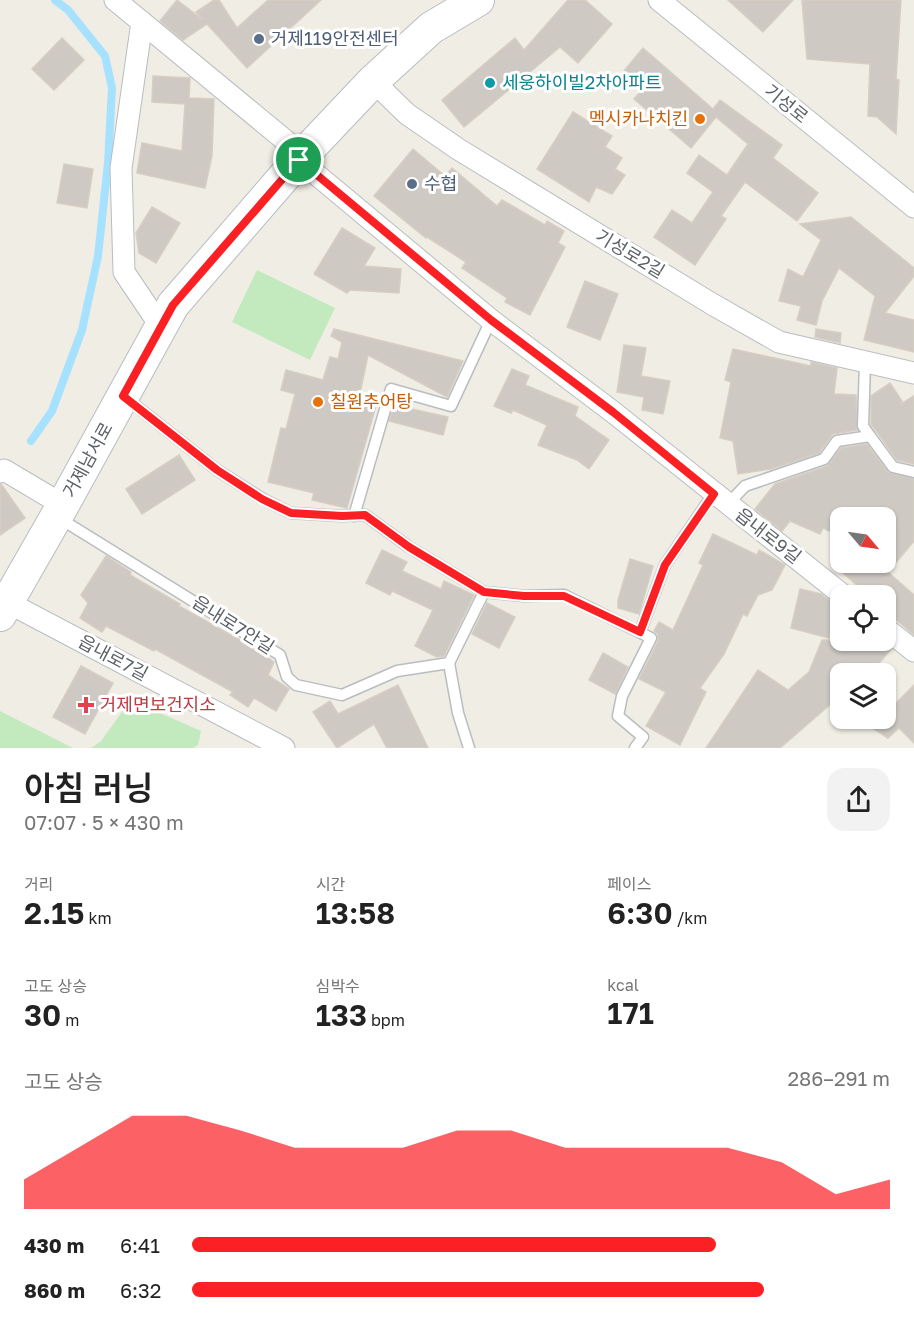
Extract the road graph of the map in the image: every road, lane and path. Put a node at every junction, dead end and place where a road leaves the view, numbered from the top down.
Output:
1 (115, 0) edge
2 (478, 0) edge
3 (658, 0) edge
4 (142, 22) junction
5 (373, 81) junction
6 (301, 158) junction
7 (914, 207) edge
8 (491, 320) junction
9 (161, 327) junction
10 (865, 362) junction
11 (914, 374) edge
12 (123, 396) junction
13 (870, 436) junction
14 (0, 472) edge
15 (914, 472) edge
16 (721, 499) junction
17 (60, 511) junction
18 (354, 516) junction
19 (830, 585) edge
20 (484, 592) junction
21 (3, 609) edge
22 (640, 632) junction
23 (896, 637) edge
24 (914, 651) edge
25 (449, 663) junction
26 (284, 748) edge
27 (469, 748) edge
28 (635, 748) edge

1 - 4 street, 읍내로9길
2 - 5 main road, 거제남서로
3 - 7 street, 기성로
4 - 6 street, 읍내로9길
4 - 9 street
5 - 6 main road, 거제남서로
5 - 10 street, 기성로2길
6 - 8 street, 읍내로9길
6 - 9 main road, 거제남서로
8 - 16 street, 읍내로9길
8 - 18 lane
9 - 12 main road, 거제남서로
10 - 11 street, 기성로2길
10 - 13 lane
12 - 17 main road, 거제남서로
12 - 18 lane
13 - 15 lane
13 - 16 lane
14 - 17 street
16 - 19 street, 읍내로9길
16 - 22 lane
17 - 21 main road, 거제남서로
17 - 25 lane, 읍내로7안길
18 - 20 lane
20 - 22 lane
20 - 25 lane
21 - 26 street, 읍내로7길
22 - 28 lane
23 - 24 street
25 - 27 lane

